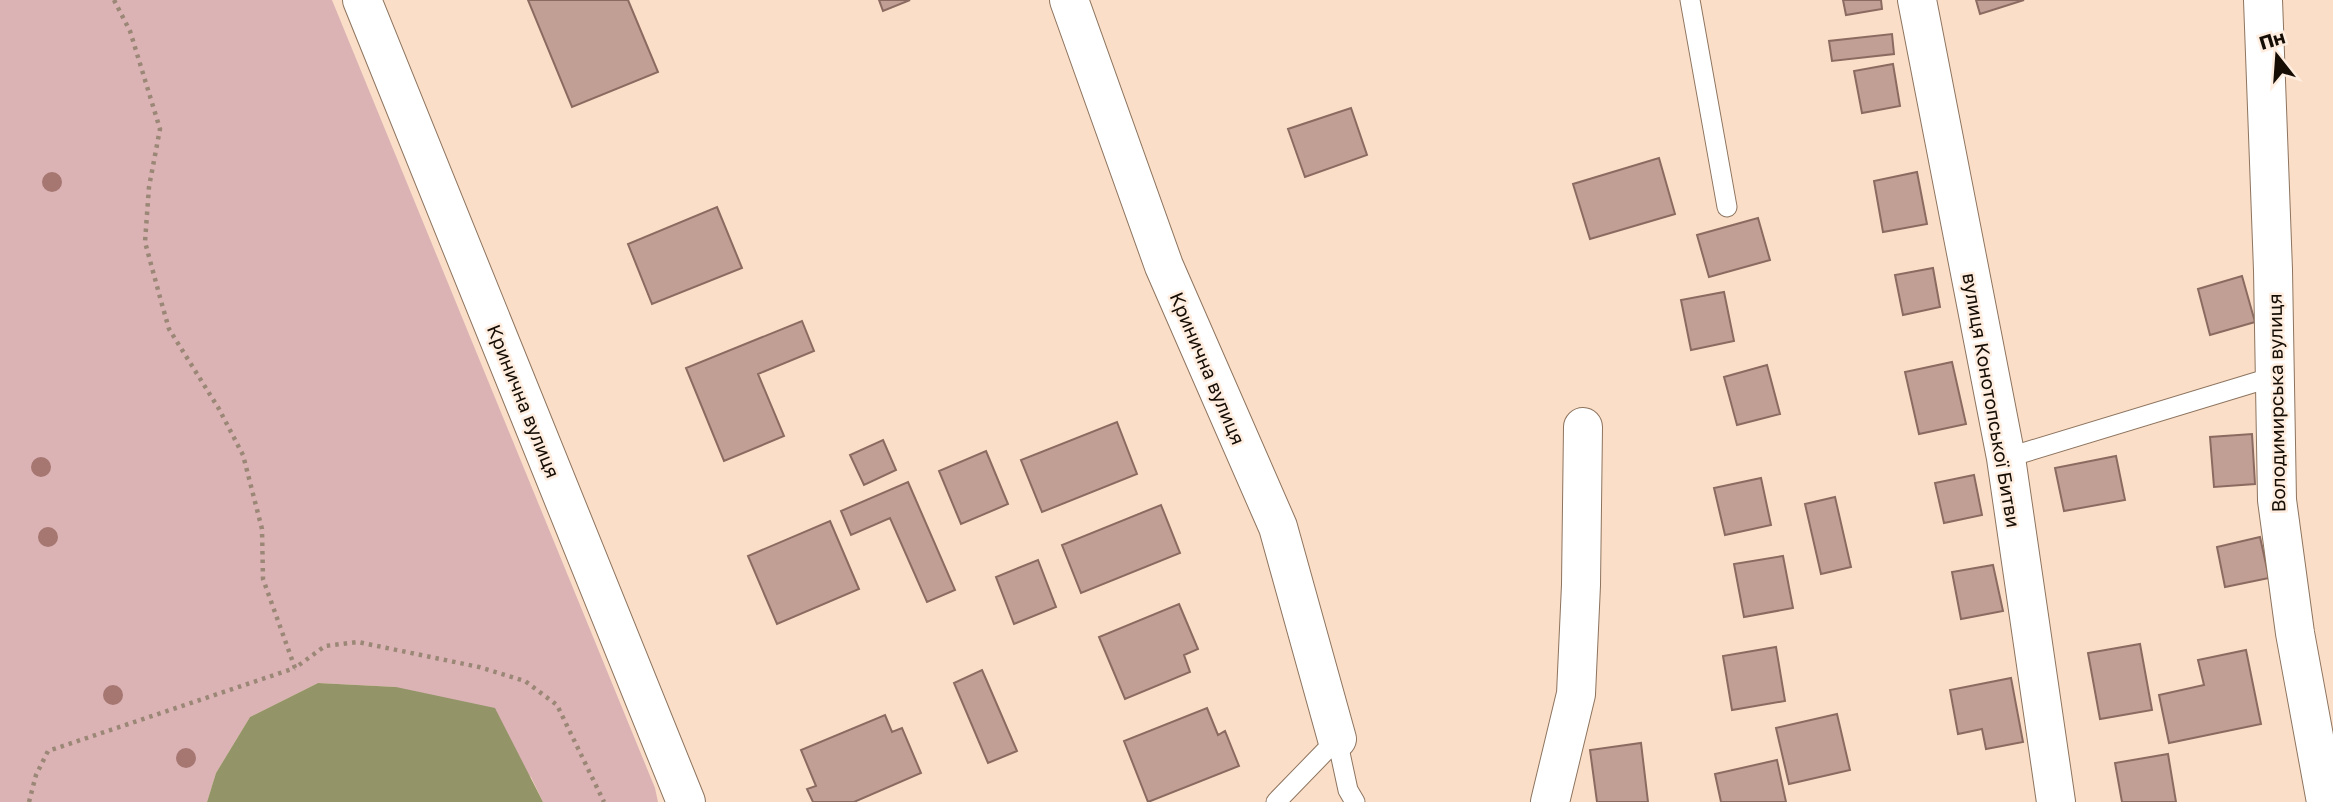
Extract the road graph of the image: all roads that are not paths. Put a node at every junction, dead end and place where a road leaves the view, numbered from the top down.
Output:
1 (362, 0) edge
2 (1069, 0) edge
3 (1690, 0) edge
4 (1916, 0) edge
5 (2263, 0) edge
6 (1727, 207) dead end
7 (2276, 376) junction
8 (1583, 427) dead end
9 (2006, 458) junction
10 (1337, 739) junction
11 (686, 802) edge
12 (1276, 802) edge
13 (1355, 802) edge
14 (1550, 802) edge
15 (2056, 802) edge
16 (2326, 802) edge

1 - 11 street, Кринична вулиця
2 - 10 street, Кринична вулиця
3 - 6 lane
4 - 9 street, вулиця Конотопської Битви
5 - 7 street, Володимирська вулиця
7 - 9 lane
7 - 16 street, Володимирська вулиця
8 - 14 street
9 - 15 street, вулиця Конотопської Битви
10 - 12 lane
10 - 13 lane

